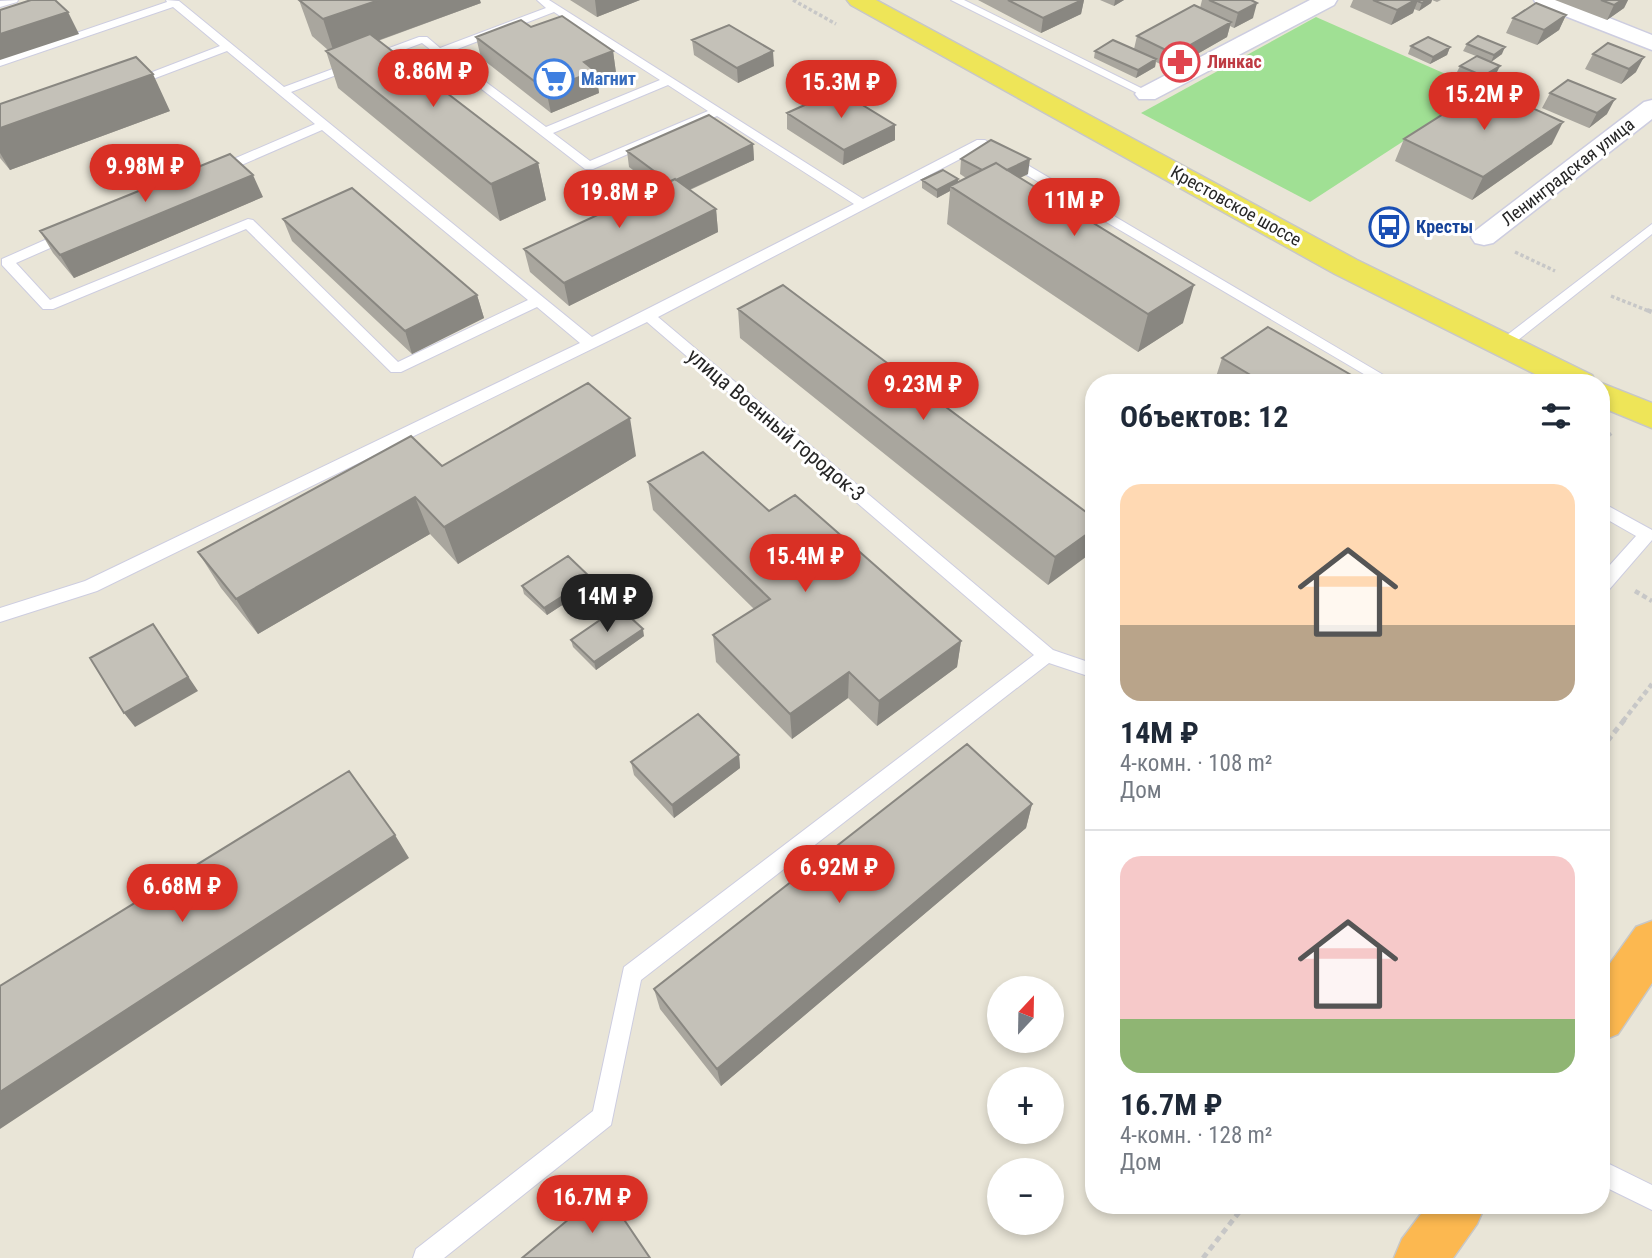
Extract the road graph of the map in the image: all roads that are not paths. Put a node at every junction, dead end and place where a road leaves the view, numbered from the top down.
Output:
1 (13, 0) edge
2 (859, 0) edge
3 (956, 0) edge
4 (1326, 0) edge
5 (1545, 0) edge
6 (173, 2) edge
7 (0, 4) edge
8 (548, 4) edge
9 (1652, 43) edge
10 (228, 47) junction
11 (439, 52) junction
12 (0, 63) edge
13 (668, 81) junction
14 (127, 85) edge
15 (281, 92) junction
16 (1147, 94) joint
17 (1652, 107) edge
18 (716, 112) junction
19 (322, 125) junction
20 (545, 132) junction
21 (208, 174) edge
22 (863, 204) junction
23 (1652, 228) edge
24 (82, 229) edge
25 (1484, 237) dead end
26 (538, 301) junction
27 (648, 316) junction
28 (592, 345) junction
29 (1503, 345) junction
30 (1375, 374) edge
31 (1562, 374) edge
32 (1610, 399) edge
33 (1647, 418) edge
34 (1610, 513) edge
35 (1610, 577) edge
36 (0, 615) edge
37 (1047, 655) junction
38 (1085, 668) edge
39 (1652, 943) edge
40 (1610, 1004) edge
41 (1610, 1177) edge
42 (1652, 1198) edge
43 (1453, 1214) edge
44 (425, 1258) edge
45 (1421, 1258) edge

1 - 7 lane
2 - 29 main road, Крестовское шоссе
3 - 16 lane
4 - 16 street
5 - 9 street
6 - 10 lane
6 - 12 lane
8 - 11 lane
8 - 13 lane
10 - 14 lane
10 - 15 lane
11 - 15 lane
11 - 20 lane
13 - 18 lane
13 - 20 lane
15 - 19 lane
17 - 25 street, Ленинградская улица
18 - 20 lane
18 - 22 lane
19 - 21 lane
19 - 26 lane
22 - 27 lane
22 - 30 lane
23 - 29 lane
24 - 26 lane
26 - 28 lane
27 - 28 lane
27 - 37 lane, улица Военный городок-3
28 - 36 lane
29 - 31 main road, Крестовское шоссе
32 - 33 main road
34 - 35 lane
37 - 38 lane
37 - 44 lane
39 - 40 highway
41 - 42 lane
43 - 45 highway

